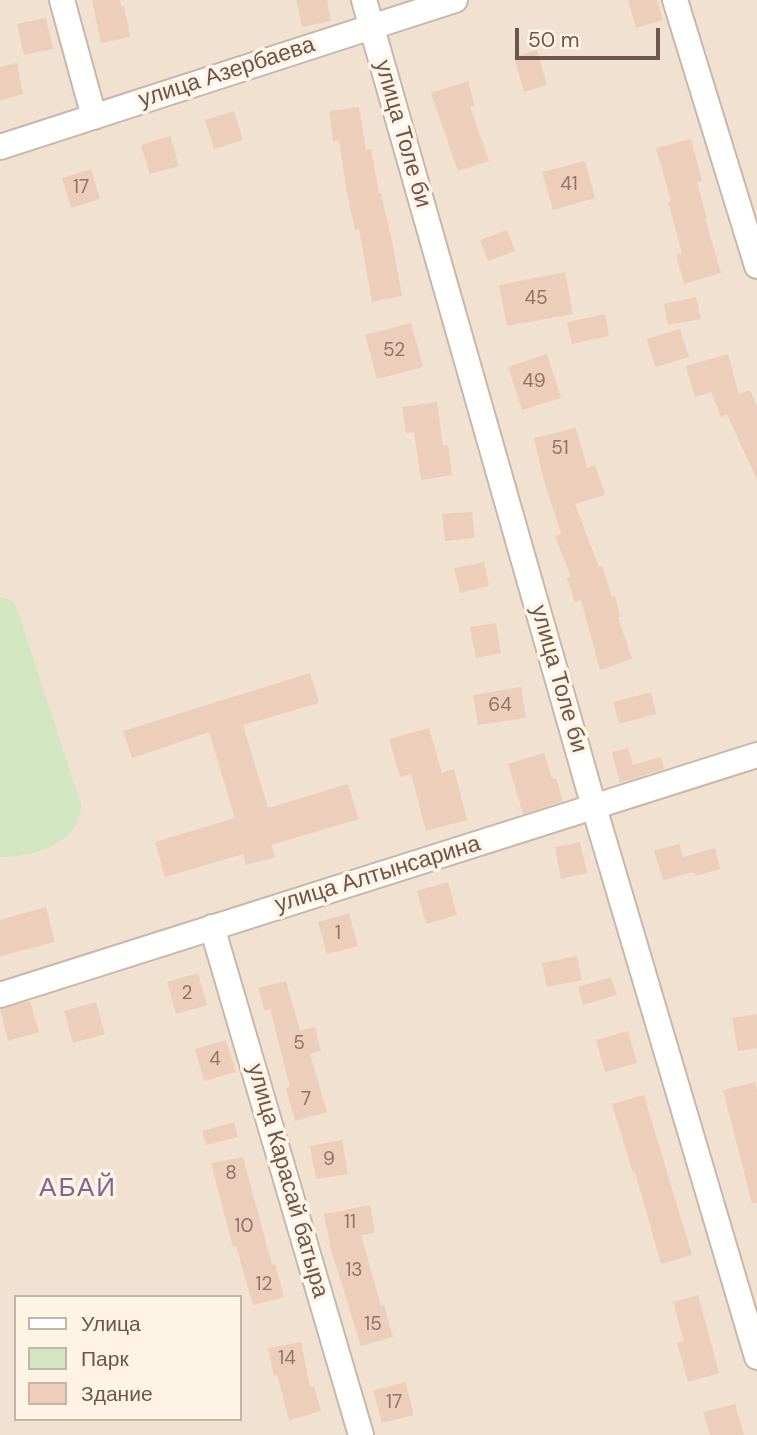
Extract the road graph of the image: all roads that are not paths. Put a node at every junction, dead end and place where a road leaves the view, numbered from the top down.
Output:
1 (62, 0) edge
2 (364, 0) edge
3 (455, 0) edge
4 (675, 0) edge
5 (371, 26) junction
6 (94, 117) junction
7 (0, 147) edge
8 (757, 266) edge
9 (757, 755) edge
10 (594, 807) junction
11 (212, 927) junction
12 (0, 995) edge
13 (757, 1357) edge
14 (361, 1435) edge

1 - 6 street
2 - 5 street, улица Толе би
3 - 5 street, улица Азербаева
4 - 8 street
5 - 6 street, улица Азербаева
5 - 10 street, улица Толе би
6 - 7 street, улица Азербаева
9 - 10 street, улица Алтынсарина
10 - 11 street, улица Алтынсарина
10 - 13 street, улица Толе би
11 - 12 street, улица Алтынсарина
11 - 14 street, улица Карасай батыра

